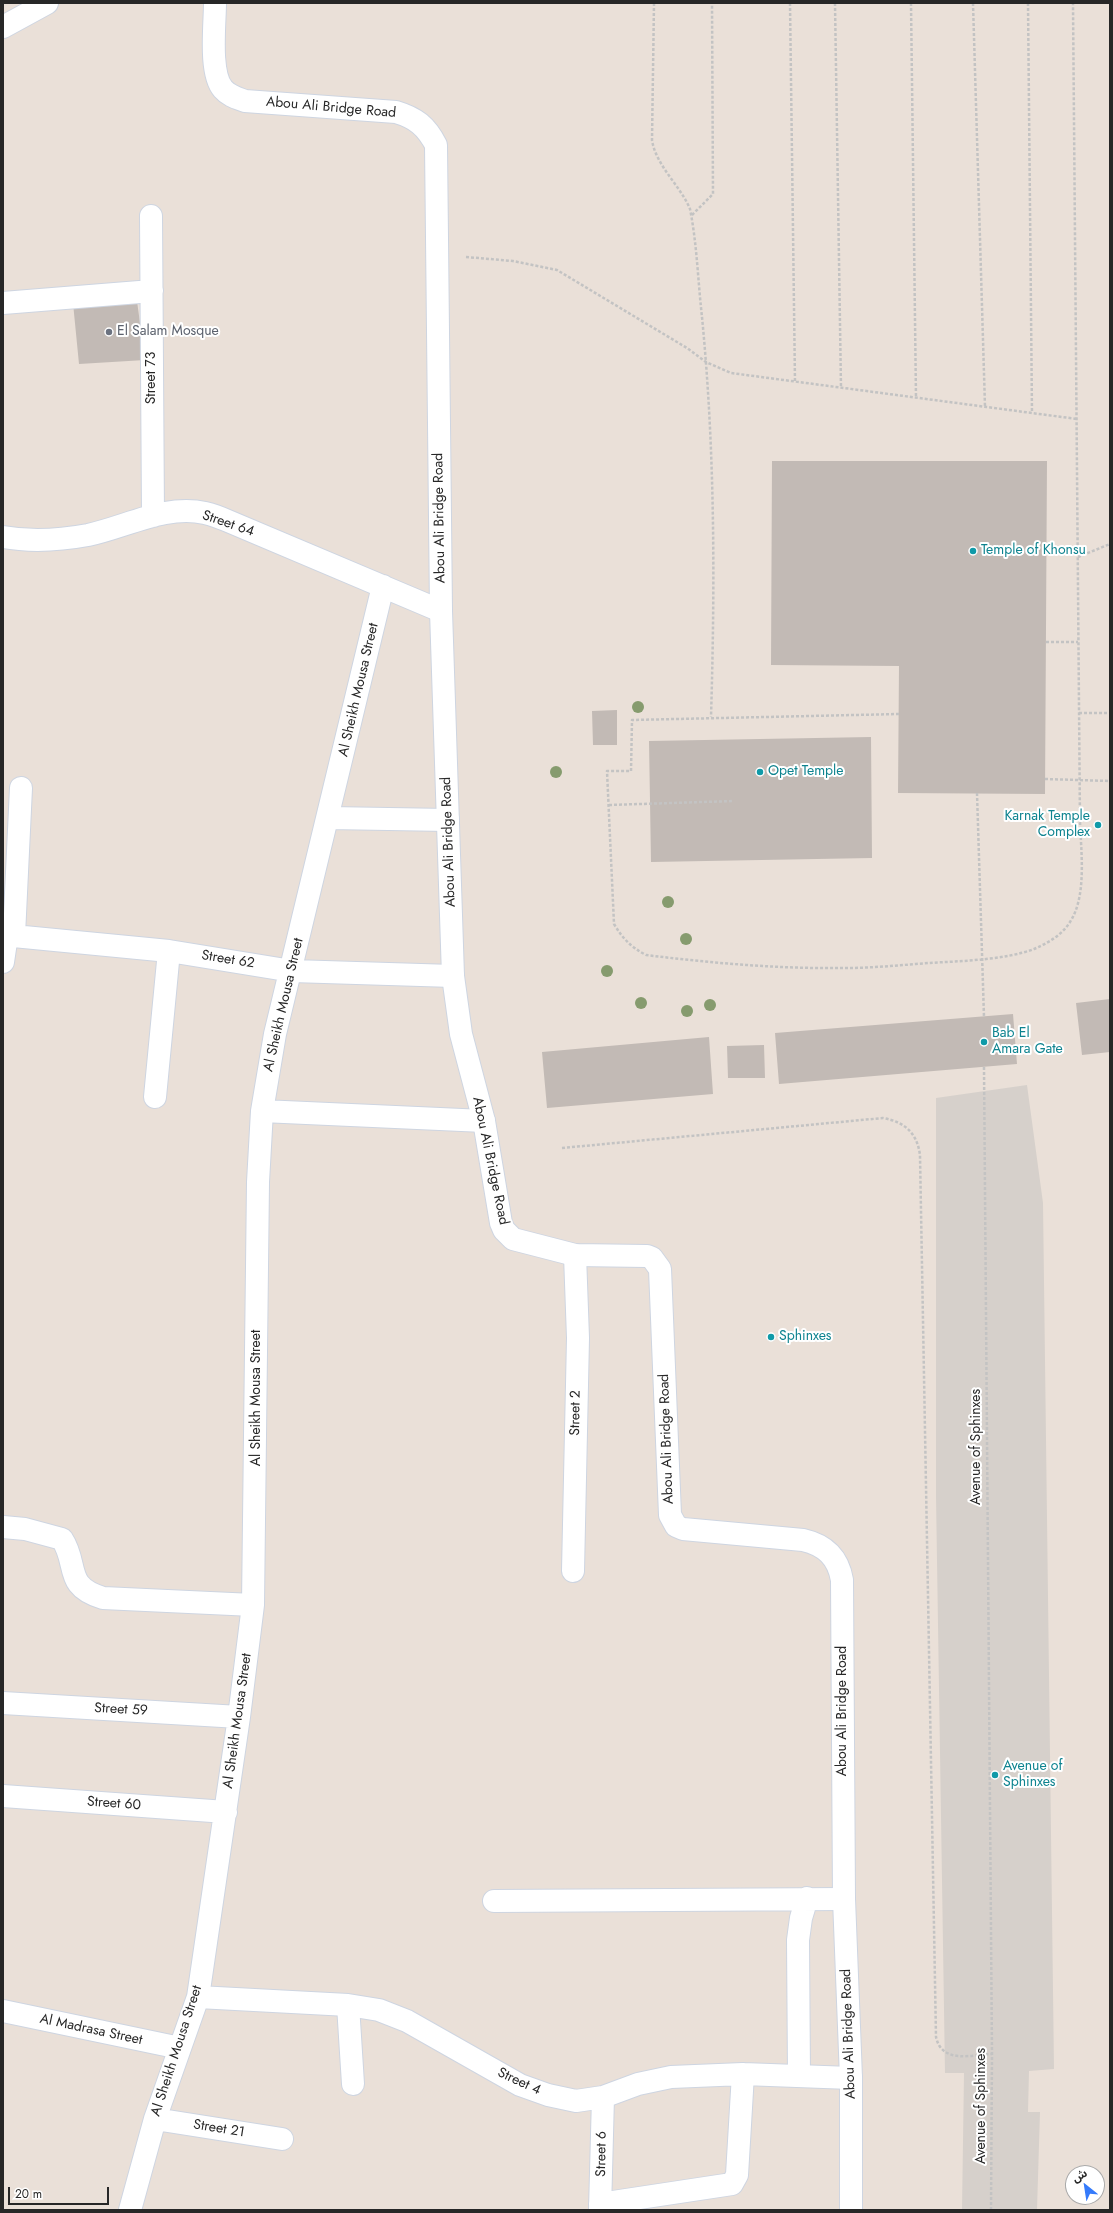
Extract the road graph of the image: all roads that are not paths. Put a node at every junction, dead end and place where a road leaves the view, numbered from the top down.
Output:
1 (47, 3) edge
2 (215, 3) edge
3 (3, 27) edge
4 (151, 216) dead end
5 (152, 291) junction
6 (3, 303) edge
7 (153, 516) junction
8 (3, 537) edge
9 (383, 586) junction
10 (441, 611) junction
11 (21, 788) dead end
12 (329, 818) junction
13 (448, 820) junction
14 (8, 935) edge
15 (169, 951) junction
16 (3, 962) edge
17 (292, 971) junction
18 (453, 976) junction
19 (155, 1097) dead end
20 (262, 1111) junction
21 (484, 1121) junction
22 (575, 1255) junction
23 (3, 1527) edge
24 (573, 1571) dead end
25 (253, 1605) junction
26 (3, 1703) edge
27 (239, 1717) junction
28 (3, 1796) edge
29 (226, 1812) junction
30 (807, 1898) junction
31 (844, 1899) junction
32 (494, 1901) dead end
33 (198, 1997) junction
34 (348, 2005) junction
35 (3, 2012) edge
36 (180, 2048) junction
37 (743, 2074) junction
38 (799, 2075) junction
39 (851, 2078) junction
40 (354, 2084) dead end
41 (603, 2097) junction
42 (155, 2119) junction
43 (282, 2139) dead end
44 (600, 2207) edge
45 (130, 2210) edge
46 (851, 2210) edge

1 - 3 street
2 - 10 street, Abou Ali Bridge Road
4 - 5 street, Street 73
5 - 6 street
5 - 7 street, Street 73
7 - 8 street, Street 64
7 - 9 street, Street 64
9 - 10 street, Street 64
9 - 12 street, Al Sheikh Mousa Street
10 - 13 street, Abou Ali Bridge Road
11 - 14 street
12 - 13 street
12 - 17 street, Al Sheikh Mousa Street
13 - 18 street, Abou Ali Bridge Road
14 - 15 street, Street 62
14 - 16 street
15 - 17 street, Street 62
15 - 19 street
17 - 18 street, Street 62
17 - 20 street, Al Sheikh Mousa Street
18 - 21 street, Abou Ali Bridge Road
20 - 21 street
20 - 25 street, Al Sheikh Mousa Street
21 - 22 street, Abou Ali Bridge Road
22 - 24 street, Street 2
22 - 31 street, Abou Ali Bridge Road
23 - 25 street
25 - 27 street, Al Sheikh Mousa Street
26 - 27 street, Street 59
27 - 29 street, Al Sheikh Mousa Street
28 - 29 street, Street 60
29 - 33 street, Al Sheikh Mousa Street
30 - 31 street
30 - 32 street
30 - 38 street
31 - 39 street, Abou Ali Bridge Road
33 - 34 street, Street 4
33 - 36 street, Al Sheikh Mousa Street
34 - 40 street
34 - 41 street, Street 4
35 - 36 street, Al Madrasa Street
36 - 42 street, Al Sheikh Mousa Street
37 - 38 street, Street 4
37 - 41 street, Street 4
37 - 44 street
38 - 39 street, Street 4
39 - 46 street, Abou Ali Bridge Road
41 - 44 street, Street 6
42 - 43 street, Street 21
42 - 45 street, Al Sheikh Mousa Street

